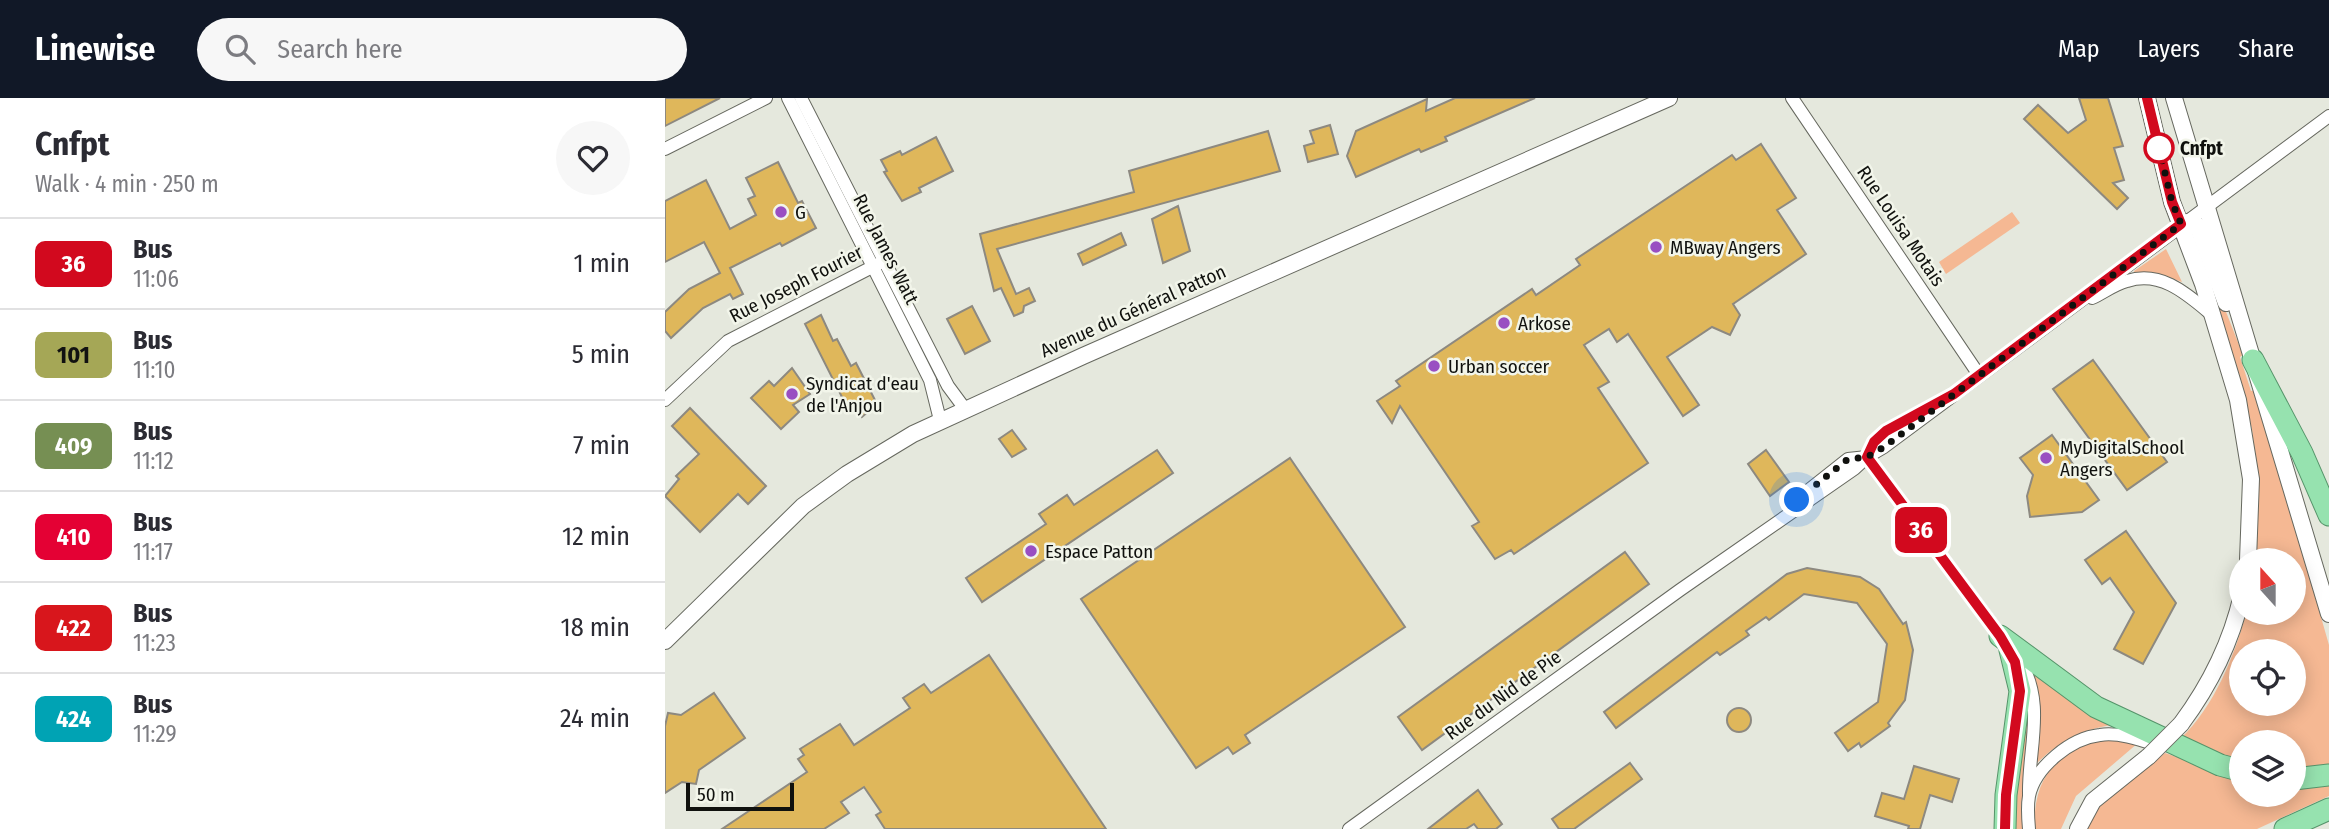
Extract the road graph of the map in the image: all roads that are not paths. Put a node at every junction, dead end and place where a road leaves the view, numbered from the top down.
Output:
1 (766, 98) edge
2 (788, 98) edge
3 (801, 98) edge
4 (1669, 98) edge
5 (1792, 98) edge
6 (2147, 98) edge
7 (2174, 98) edge
8 (2329, 116) edge
9 (665, 149) edge
10 (2206, 206) junction
11 (2181, 224) junction
12 (879, 264) junction
13 (2070, 309) junction
14 (2211, 314) junction
15 (2251, 355) junction
16 (1979, 375) junction
17 (665, 400) edge
18 (965, 409) junction
19 (940, 420) junction
20 (1867, 457) junction
21 (2329, 515) edge
22 (2249, 548) edge
23 (2329, 614) edge
24 (2232, 625) edge
25 (665, 641) edge
26 (2005, 643) junction
27 (2220, 765) junction
28 (2229, 767) edge
29 (2329, 775) edge
30 (2306, 778) edge
31 (2029, 794) junction
32 (2329, 809) edge
33 (1349, 829) edge
34 (2005, 829) edge
35 (2029, 829) edge
36 (2078, 829) edge
37 (2285, 829) edge

1 - 9 street
2 - 12 street, Rue James Watt
3 - 12 street, Rue James Watt
4 - 18 street, Avenue du Général Patton
5 - 16 street, Rue Louisa Motais
6 - 11 street
7 - 10 street
8 - 10 street, Rue du Nid de Pie
10 - 11 street, Rue du Nid de Pie
10 - 15 street
11 - 13 street, Rue du Nid de Pie
11 - 14 street
11 - 15 street
12 - 17 street, Rue Joseph Fourier
12 - 18 street, Rue James Watt
12 - 19 street, Rue James Watt
13 - 14 street, Rue du Nid de Pie
13 - 16 street, Rue du Nid de Pie
14 - 22 street
15 - 21 highway
15 - 23 street
16 - 20 street, Rue du Nid de Pie
18 - 19 street, Avenue du Général Patton
19 - 25 street, Avenue du Général Patton
20 - 26 street
20 - 33 street, Rue du Nid de Pie
24 - 36 street, bridge
26 - 27 highway
26 - 31 street
26 - 34 highway
27 - 28 highway
27 - 31 street
29 - 30 highway
31 - 35 street
32 - 37 highway

